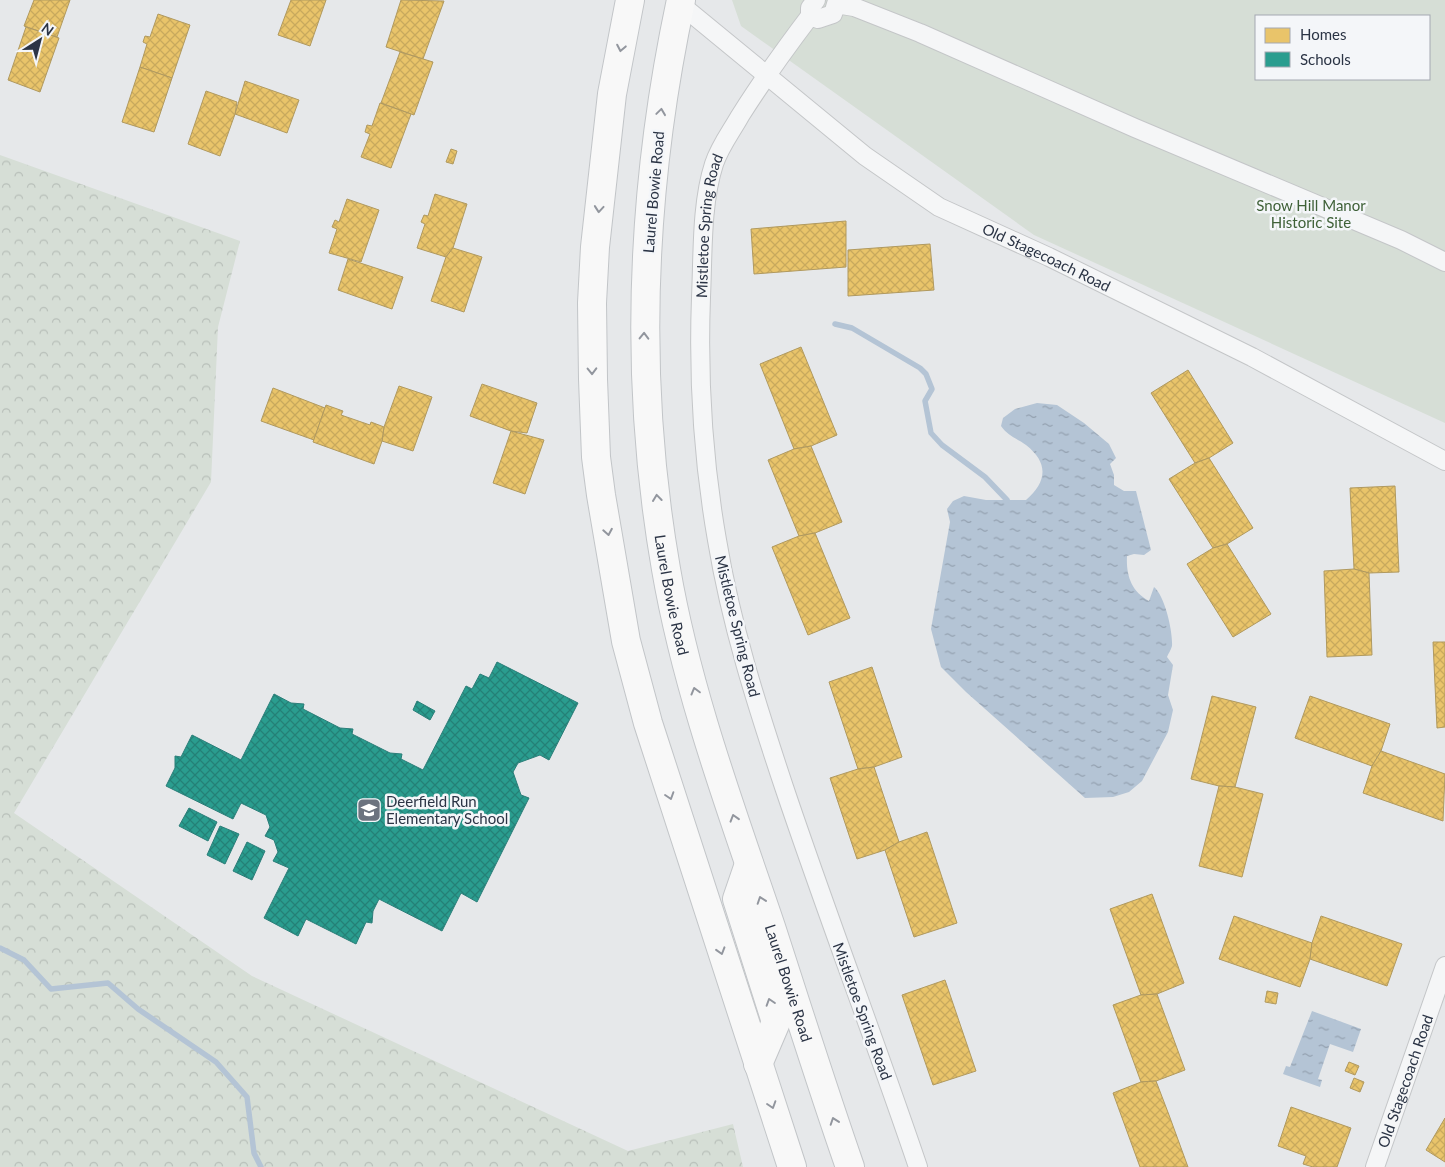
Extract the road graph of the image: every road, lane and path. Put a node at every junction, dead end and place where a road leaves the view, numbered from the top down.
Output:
1 (630, 0) edge
2 (680, 2) edge
3 (833, 2) edge
4 (813, 8) edge
5 (766, 74) junction
6 (1445, 262) edge
7 (1445, 461) edge
8 (749, 864) junction
9 (1445, 966) edge
10 (758, 1064) junction
11 (792, 1167) edge
12 (850, 1167) edge
13 (918, 1167) edge
14 (1375, 1167) edge

1 -> 10 main road
2 - 5 street, Old Stagecoach Road
8 -> 2 main road, Laurel Bowie Road
3 - 4 street
3 - 6 street
4 - 5 street, Mistletoe Spring Road
5 - 7 street, Old Stagecoach Road
5 - 13 street, Mistletoe Spring Road
10 -> 8 main road
12 -> 8 main road, Laurel Bowie Road
9 - 14 street, Old Stagecoach Road
10 -> 11 main road

